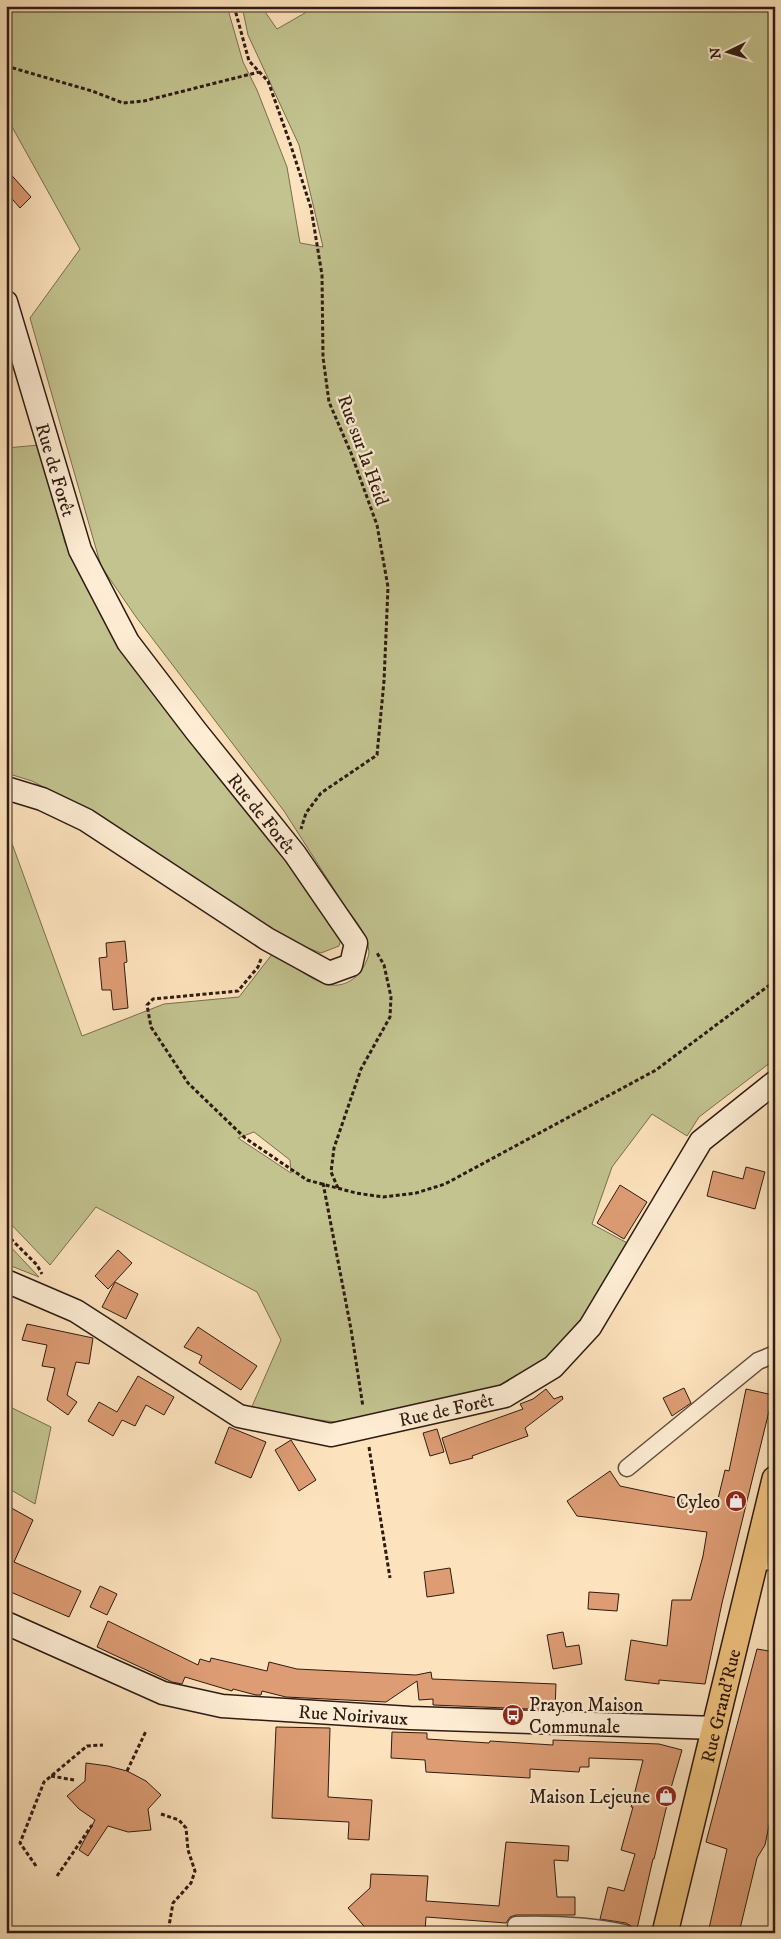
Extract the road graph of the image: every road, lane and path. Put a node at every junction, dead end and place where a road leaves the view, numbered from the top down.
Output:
1 (234, 6) edge
2 (6, 66) edge
3 (260, 72) junction
4 (6, 302) edge
5 (6, 788) edge
6 (295, 854) junction
7 (267, 939) junction
8 (375, 949) dead end
9 (775, 981) edge
10 (775, 1082) edge
11 (323, 1183) junction
12 (338, 1188) junction
13 (6, 1234) edge
14 (6, 1281) edge
15 (61, 1304) junction
16 (775, 1354) edge
17 (366, 1427) junction
18 (626, 1468) dead end
19 (775, 1479) edge
20 (765, 1562) edge
21 (390, 1578) dead end
22 (6, 1623) edge
23 (716, 1728) junction
24 (146, 1731) dead end
25 (103, 1745) dead end
26 (127, 1771) dead end
27 (51, 1776) junction
28 (74, 1780) dead end
29 (161, 1814) dead end
30 (92, 1825) dead end
31 (36, 1866) dead end
32 (57, 1876) dead end
33 (516, 1925) dead end
34 (169, 1926) dead end
35 (624, 1933) edge
36 (665, 1933) edge

1 - 3 path, Rue sur la Heid
2 - 3 path
3 - 6 path, Rue sur la Heid
4 - 6 street, Rue de Forêt
5 - 7 street, Rue de Forêt
6 - 7 street, Rue de Forêt
7 - 11 path
8 - 12 path
9 - 12 path
10 - 17 street, Rue de Forêt
11 - 12 path
11 - 17 path
13 - 15 path
14 - 15 street, Rue de Forêt
15 - 17 street, Rue de Forêt
16 - 18 street
17 - 21 path
19 - 20 main road, Rue Grand'Rue
20 - 23 main road, Rue Grand'Rue
22 - 23 street, Rue Noirivaux
23 - 36 main road, Rue Grand'Rue
24 - 26 path
25 - 27 path
27 - 28 path
27 - 31 path
29 - 34 path
30 - 32 path
33 - 35 street

